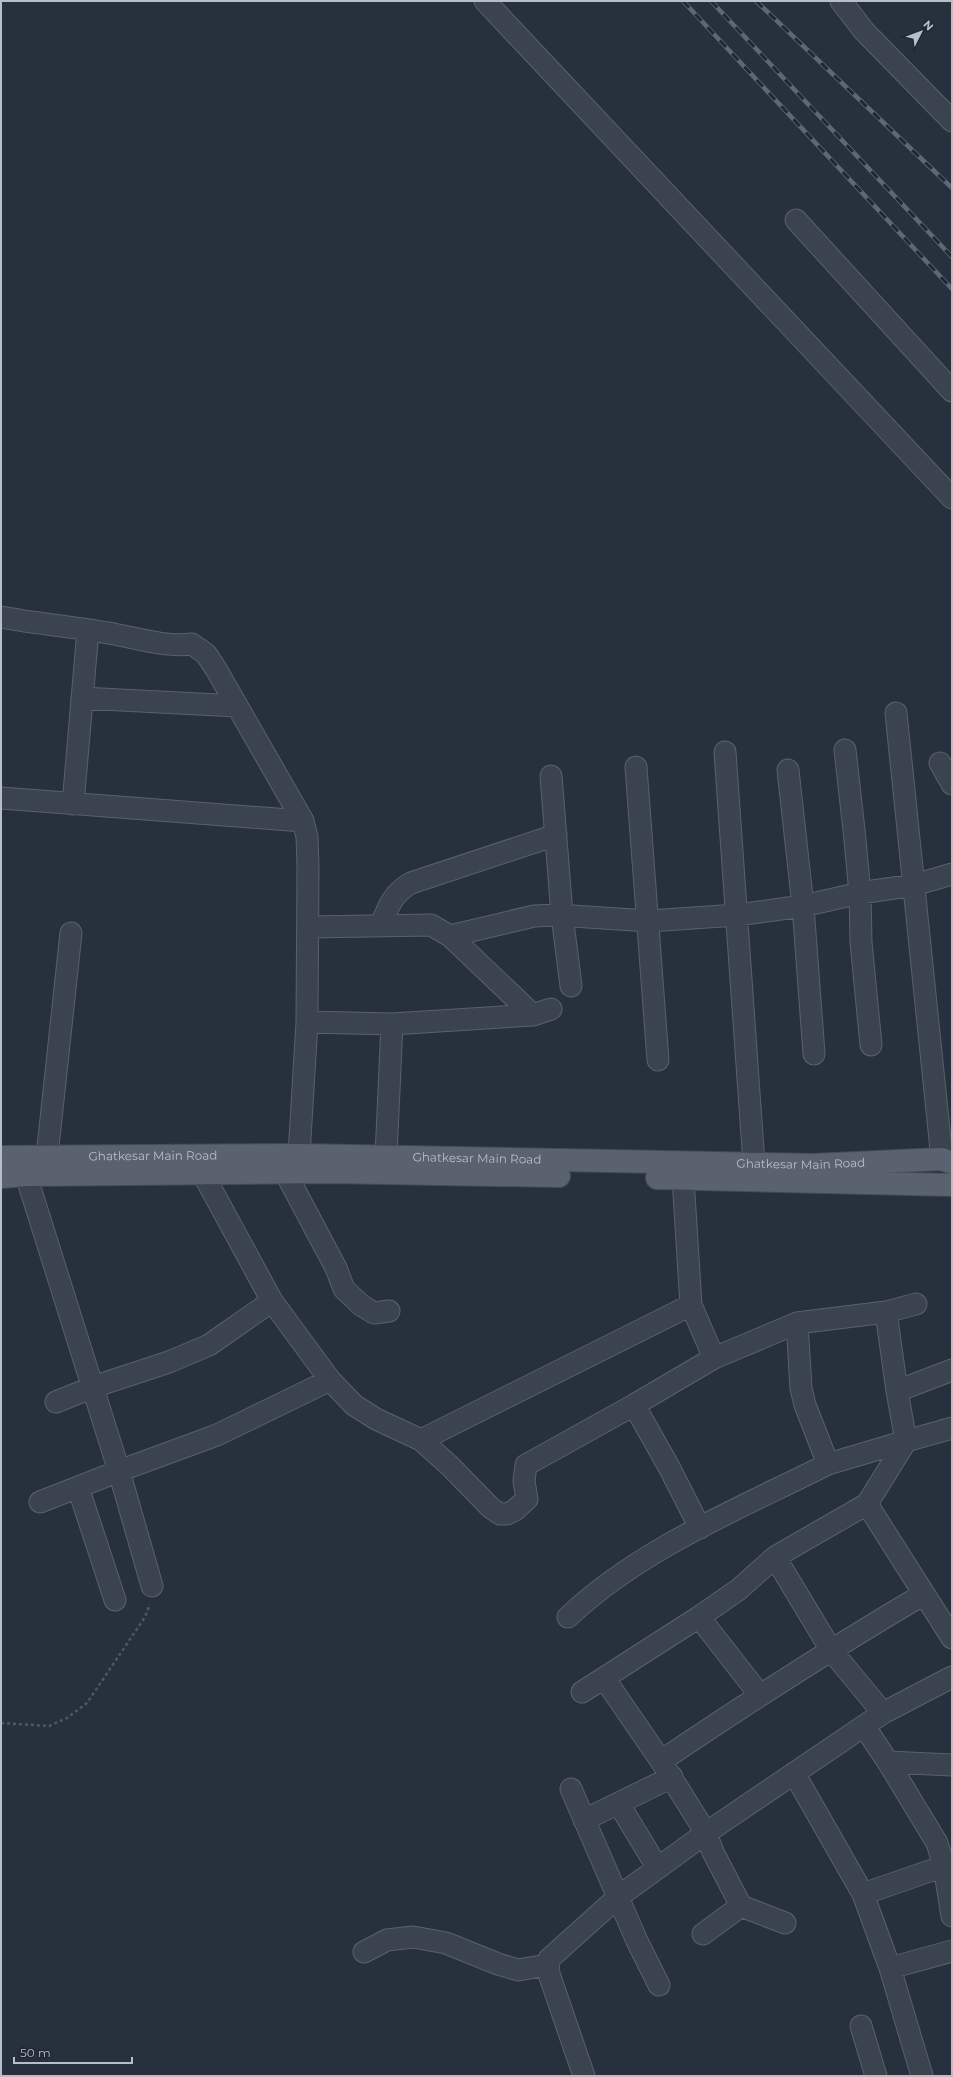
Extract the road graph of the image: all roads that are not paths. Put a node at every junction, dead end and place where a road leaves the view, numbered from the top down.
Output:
1 (485, 1) edge
2 (842, 1) edge
3 (952, 121) edge
4 (796, 220) dead end
5 (952, 391) edge
6 (952, 498) edge
7 (1, 617) edge
8 (88, 630) junction
9 (82, 698) junction
10 (237, 706) junction
11 (896, 713) dead end
12 (844, 750) dead end
13 (726, 752) dead end
14 (940, 763) dead end
15 (636, 767) dead end
16 (788, 770) dead end
17 (551, 776) dead end
18 (952, 784) edge
19 (1, 798) edge
20 (73, 804) junction
21 (303, 821) junction
22 (556, 835) junction
23 (952, 874) edge
24 (914, 885) junction
25 (860, 893) junction
26 (803, 906) junction
27 (562, 915) junction
28 (737, 915) junction
29 (648, 921) junction
30 (381, 925) junction
31 (308, 927) junction
32 (71, 933) dead end
33 (450, 936) junction
34 (571, 986) dead end
35 (307, 1022) junction
36 (392, 1024) junction
37 (871, 1045) dead end
38 (814, 1054) dead end
39 (658, 1060) dead end
40 (1, 1156) edge
41 (47, 1156) junction
42 (386, 1156) junction
43 (947, 1161) edge
44 (292, 1164) junction
45 (754, 1164) junction
46 (25, 1166) junction
47 (684, 1170) junction
48 (202, 1172) junction
49 (1, 1177) edge
50 (952, 1185) edge
51 (272, 1301) junction
52 (691, 1304) junction
53 (916, 1304) dead end
54 (389, 1311) dead end
55 (886, 1312) junction
56 (797, 1323) junction
57 (714, 1358) junction
58 (952, 1370) edge
59 (330, 1380) junction
60 (93, 1387) junction
61 (897, 1392) junction
62 (56, 1402) dead end
63 (634, 1405) junction
64 (952, 1428) edge
65 (421, 1440) junction
66 (906, 1441) junction
67 (828, 1464) junction
68 (120, 1470) junction
69 (78, 1487) junction
70 (40, 1502) dead end
71 (867, 1504) junction
72 (700, 1528) junction
73 (775, 1557) junction
74 (152, 1586) road end
75 (924, 1594) junction
76 (115, 1600) dead end
77 (568, 1617) dead end
78 (699, 1617) junction
79 (952, 1638) edge
80 (831, 1650) junction
81 (952, 1677) edge
82 (604, 1678) junction
83 (582, 1692) dead end
84 (759, 1694) junction
85 (883, 1713) junction
86 (864, 1726) junction
87 (888, 1762) junction
88 (952, 1765) edge
89 (667, 1769) junction
90 (794, 1773) junction
91 (571, 1789) dead end
92 (619, 1804) junction
93 (584, 1820) junction
94 (706, 1833) junction
95 (657, 1867) junction
96 (947, 1871) edge
97 (863, 1894) junction
98 (618, 1897) junction
99 (741, 1906) junction
100 (952, 1916) edge
101 (785, 1923) dead end
102 (703, 1934) dead end
103 (952, 1951) edge
104 (364, 1952) dead end
105 (547, 1965) junction
106 (890, 1968) junction
107 (658, 1985) dead end
108 (861, 2026) dead end
109 (584, 2076) edge
110 (876, 2076) edge
111 (922, 2076) edge

1 - 6 street
2 - 3 street
4 - 5 street
7 - 8 street
8 - 9 street
8 - 10 street
9 - 10 street
9 - 20 street
10 - 21 street
11 - 24 street
12 - 25 street
13 - 28 street
14 - 18 street
15 - 29 street
16 - 26 street
17 - 22 street
19 - 20 street
20 - 21 street
21 - 31 street
22 - 27 street
22 - 30 street
23 - 24 street
24 - 25 street
24 - 43 street
25 - 26 street
25 - 37 street
26 - 28 street
26 - 38 street
27 - 29 street
27 - 33 street
27 - 34 street
28 - 29 street
28 - 45 street
29 - 39 street
30 - 31 street
30 - 33 street
31 - 35 street
32 - 41 street
33 - 36 street
35 - 36 street
35 - 44 street
36 - 42 street
40 - 46 main road, Ghatkesar Main Road
41 - 44 main road, Ghatkesar Main Road
41 - 46 main road, Ghatkesar Main Road
42 - 44 main road, Ghatkesar Main Road
42 - 47 main road, Ghatkesar Main Road
43 - 45 main road, Ghatkesar Main Road
44 - 47 main road, Ghatkesar Main Road
44 - 48 main road, Ghatkesar Main Road
44 - 54 street
45 - 47 main road, Ghatkesar Main Road
46 - 48 main road, Ghatkesar Main Road
46 - 49 main road, Ghatkesar Main Road
46 - 60 street
47 - 50 main road, Ghatkesar Main Road
47 - 52 street
48 - 51 street
51 - 59 street
51 - 60 street
52 - 57 street
52 - 65 street
53 - 55 street
55 - 56 street
55 - 61 street
56 - 57 street
56 - 67 street
57 - 63 street
58 - 61 street
59 - 65 street
59 - 68 street
60 - 62 street
60 - 68 street
61 - 66 street
63 - 65 street
63 - 72 street
64 - 66 street
66 - 67 street
66 - 71 street
67 - 72 street
68 - 69 street
68 - 74 street
69 - 70 street
69 - 76 street
71 - 73 street
71 - 75 street
72 - 77 street
73 - 78 street
73 - 80 street
75 - 79 street
75 - 80 street
78 - 82 street
78 - 84 street
80 - 84 street
80 - 85 street
81 - 85 street
82 - 83 street
82 - 89 street
84 - 89 street
85 - 86 street
86 - 87 street
86 - 90 street
87 - 88 street
87 - 96 street
89 - 92 street
89 - 94 street
90 - 94 street
90 - 97 street
91 - 93 street
92 - 93 street
92 - 95 street
93 - 98 street
94 - 95 street
94 - 99 street
95 - 98 street
96 - 97 street
96 - 100 street
97 - 106 street
98 - 105 street
98 - 107 street
99 - 101 street
99 - 102 street
103 - 106 street
104 - 105 street
105 - 109 street
106 - 111 street
108 - 110 street

